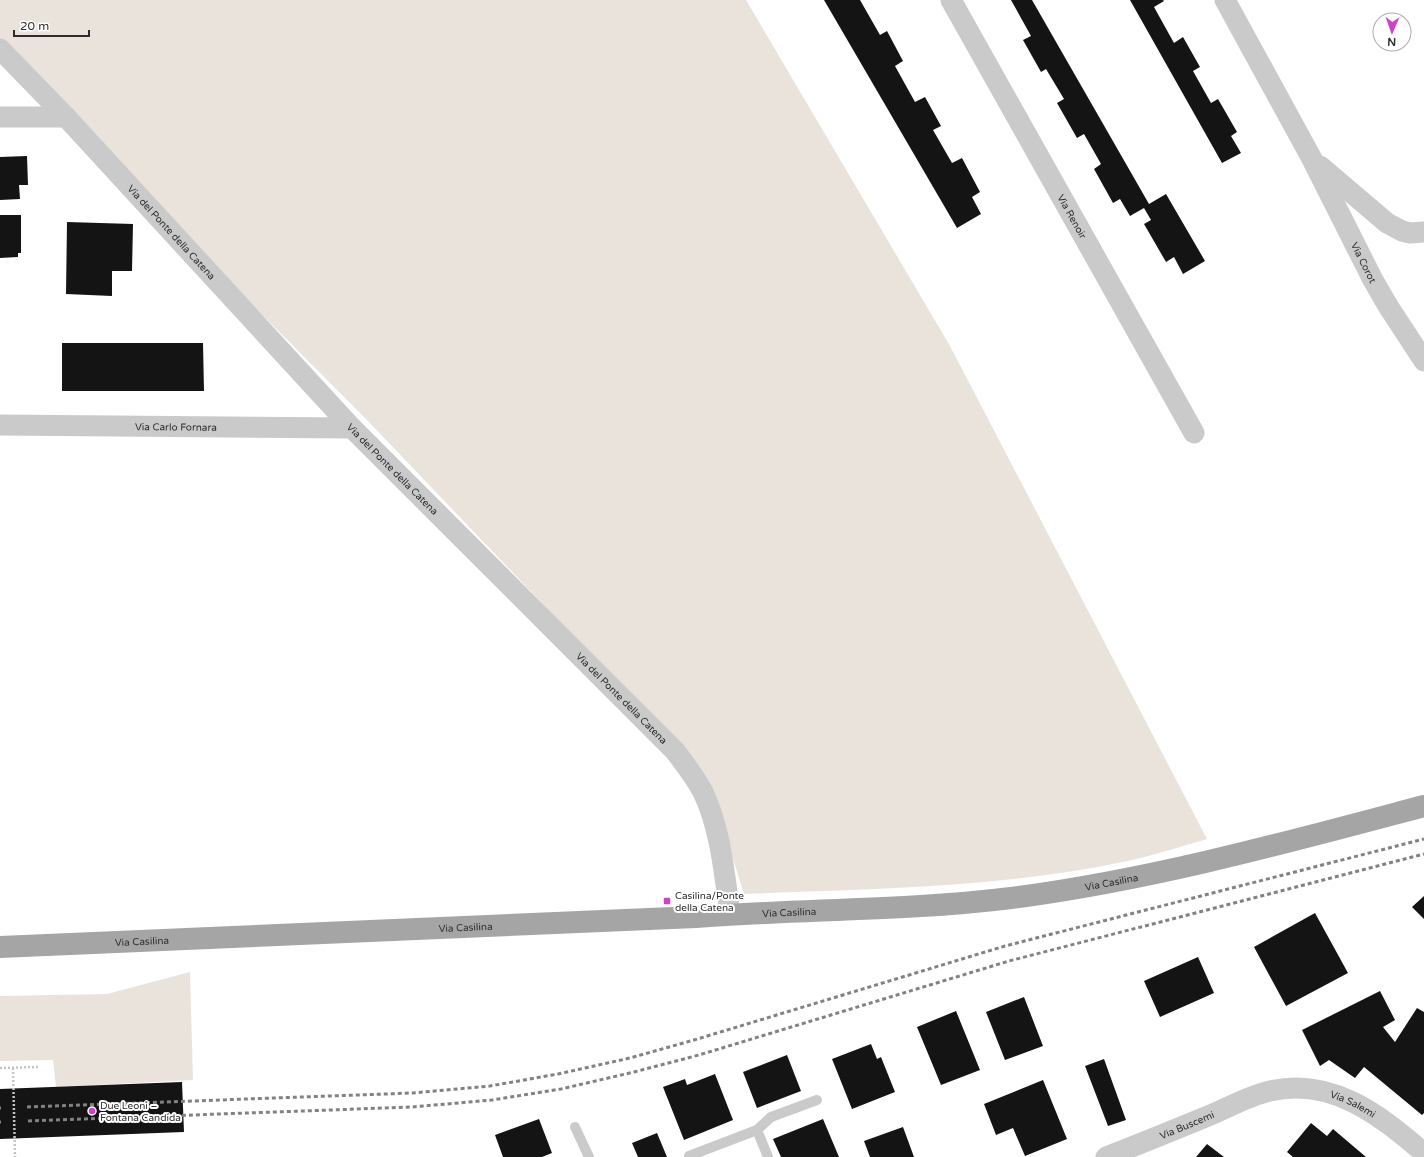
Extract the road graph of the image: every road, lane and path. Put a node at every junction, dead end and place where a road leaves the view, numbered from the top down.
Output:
1 (951, 0) edge
2 (1225, 0) edge
3 (0, 49) edge
4 (0, 117) edge
5 (66, 118) junction
6 (1312, 159) junction
7 (1424, 232) edge
8 (1424, 361) edge
9 (0, 425) edge
10 (352, 428) junction
11 (1194, 433) dead end
12 (1424, 806) edge
13 (730, 914) junction
14 (0, 948) edge
15 (38, 1067) dead end
16 (0, 1068) edge
17 (13, 1068) junction
18 (1268, 1092) joint
19 (816, 1100) dead end
20 (575, 1127) dead end
21 (757, 1130) junction
22 (1424, 1153) edge
23 (689, 1156) dead end
24 (15, 1157) edge
25 (590, 1157) edge
26 (768, 1157) edge
27 (1106, 1157) edge

1 - 11 street, Via Renoir
2 - 6 street, Via Corot
3 - 5 street, Via del Ponte della Catena
4 - 5 street
5 - 10 street, Via del Ponte della Catena
6 - 7 street, Via Corot
6 - 8 street, Via Corot
9 - 10 street, Via Carlo Fornara
10 - 13 street, Via del Ponte della Catena
12 - 13 main road, Via Casilina
13 - 14 main road, Via Casilina
15 - 17 path
16 - 17 path
17 - 24 path
18 - 22 street, Via Salemi
18 - 27 street, Via Buscemi
19 - 21 lane
20 - 25 lane
21 - 23 lane
21 - 26 lane

